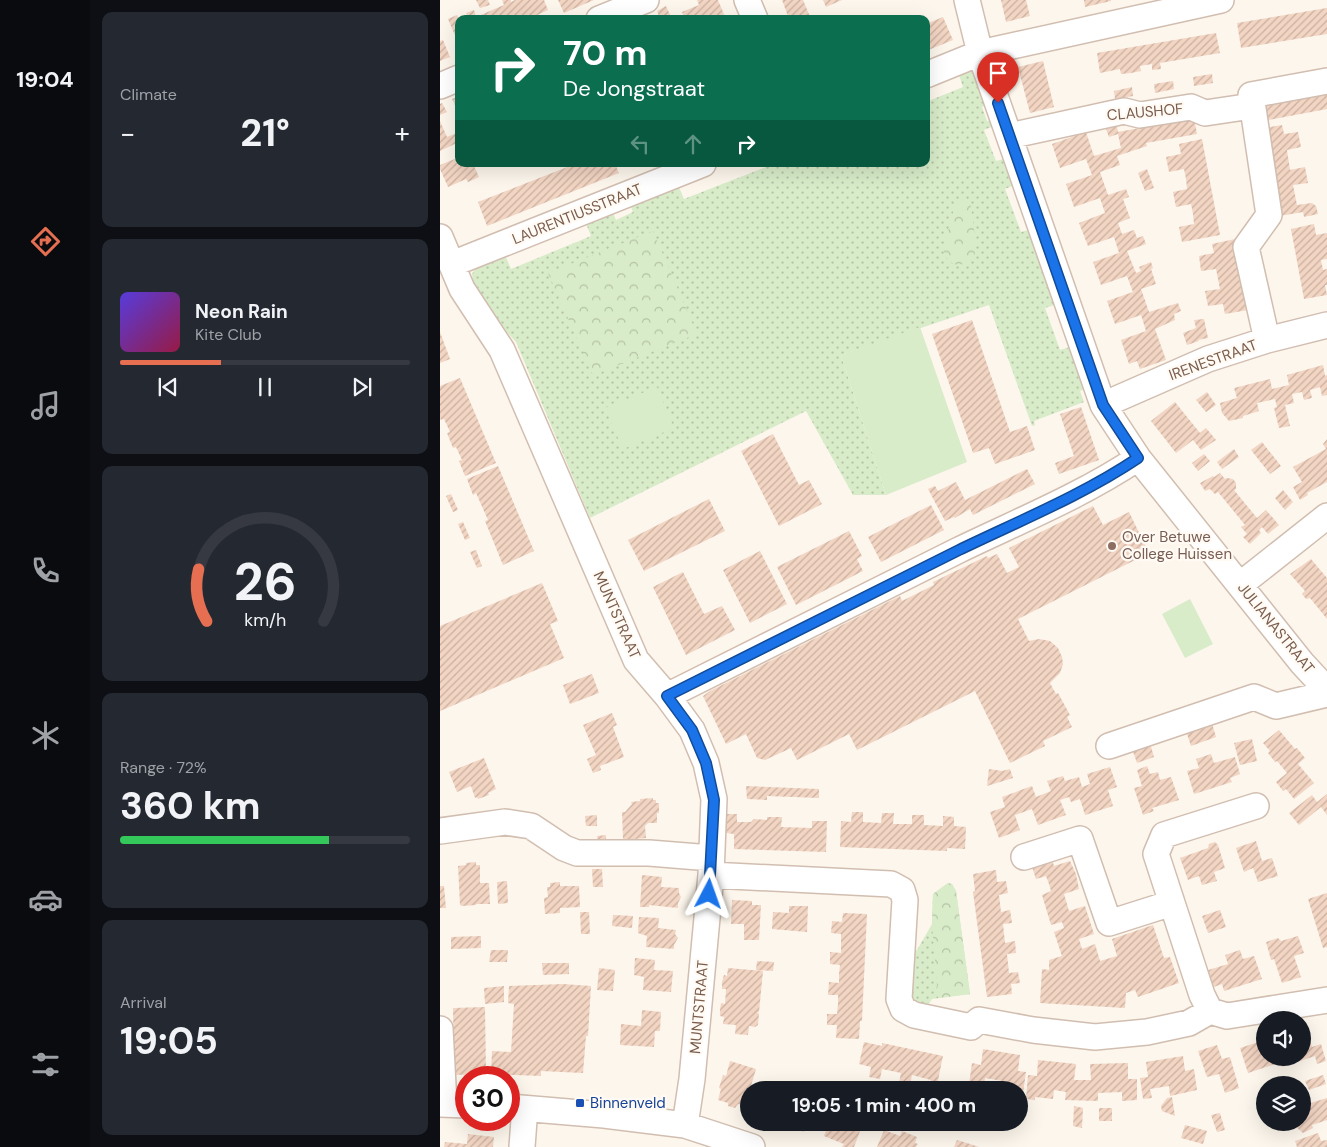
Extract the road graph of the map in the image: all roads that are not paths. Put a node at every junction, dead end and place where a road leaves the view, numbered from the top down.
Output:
1 (646, 0) edge
2 (747, 0) edge
3 (968, 0) edge
4 (1221, 0) edge
5 (609, 15) edge
6 (753, 15) edge
7 (980, 53) junction
8 (930, 73) edge
9 (455, 80) edge
10 (1327, 81) edge
11 (440, 86) edge
12 (1251, 100) junction
13 (1009, 136) junction
14 (696, 167) edge
15 (440, 237) edge
16 (449, 272) edge
17 (1327, 326) edge
18 (1267, 340) junction
19 (1103, 405) junction
20 (1138, 458) junction
21 (1327, 516) edge
22 (1241, 584) junction
23 (1327, 692) edge
24 (667, 696) junction
25 (1109, 746) dead end
26 (1256, 806) dead end
27 (440, 831) edge
28 (1024, 857) dead end
29 (711, 866) junction
30 (1172, 903) junction
31 (1327, 1001) edge
32 (1210, 1011) junction
33 (440, 1029) edge
34 (450, 1104) edge
35 (520, 1108) edge
36 (520, 1115) edge
37 (685, 1125) junction
38 (522, 1147) edge
39 (752, 1147) edge

1 - 5 street
2 - 6 street
3 - 7 street, JULIANASTRAAT
4 - 7 street
7 - 8 street
7 - 13 street, JULIANASTRAAT
9 - 11 street
10 - 12 street, CLAUSHOF
12 - 13 street, CLAUSHOF
12 - 18 street
13 - 19 street, JULIANASTRAAT
14 - 16 street, LAURENTIUSSTRAAT
15 - 16 street, MUNTSTRAAT
16 - 24 street, MUNTSTRAAT
17 - 18 street, IRENESTRAAT
18 - 19 street, IRENESTRAAT
19 - 20 street, JULIANASTRAAT
20 - 22 street, JULIANASTRAAT
20 - 24 street
21 - 22 street
22 - 23 street, JULIANASTRAAT
23 - 25 street, JULIANASTRAAT
24 - 29 street, MUNTSTRAAT
26 - 30 street
27 - 29 street
28 - 30 street
29 - 32 street
29 - 37 street, MUNTSTRAAT
30 - 32 street
31 - 32 street
33 - 34 street
35 - 37 street
36 - 38 street
37 - 39 street

